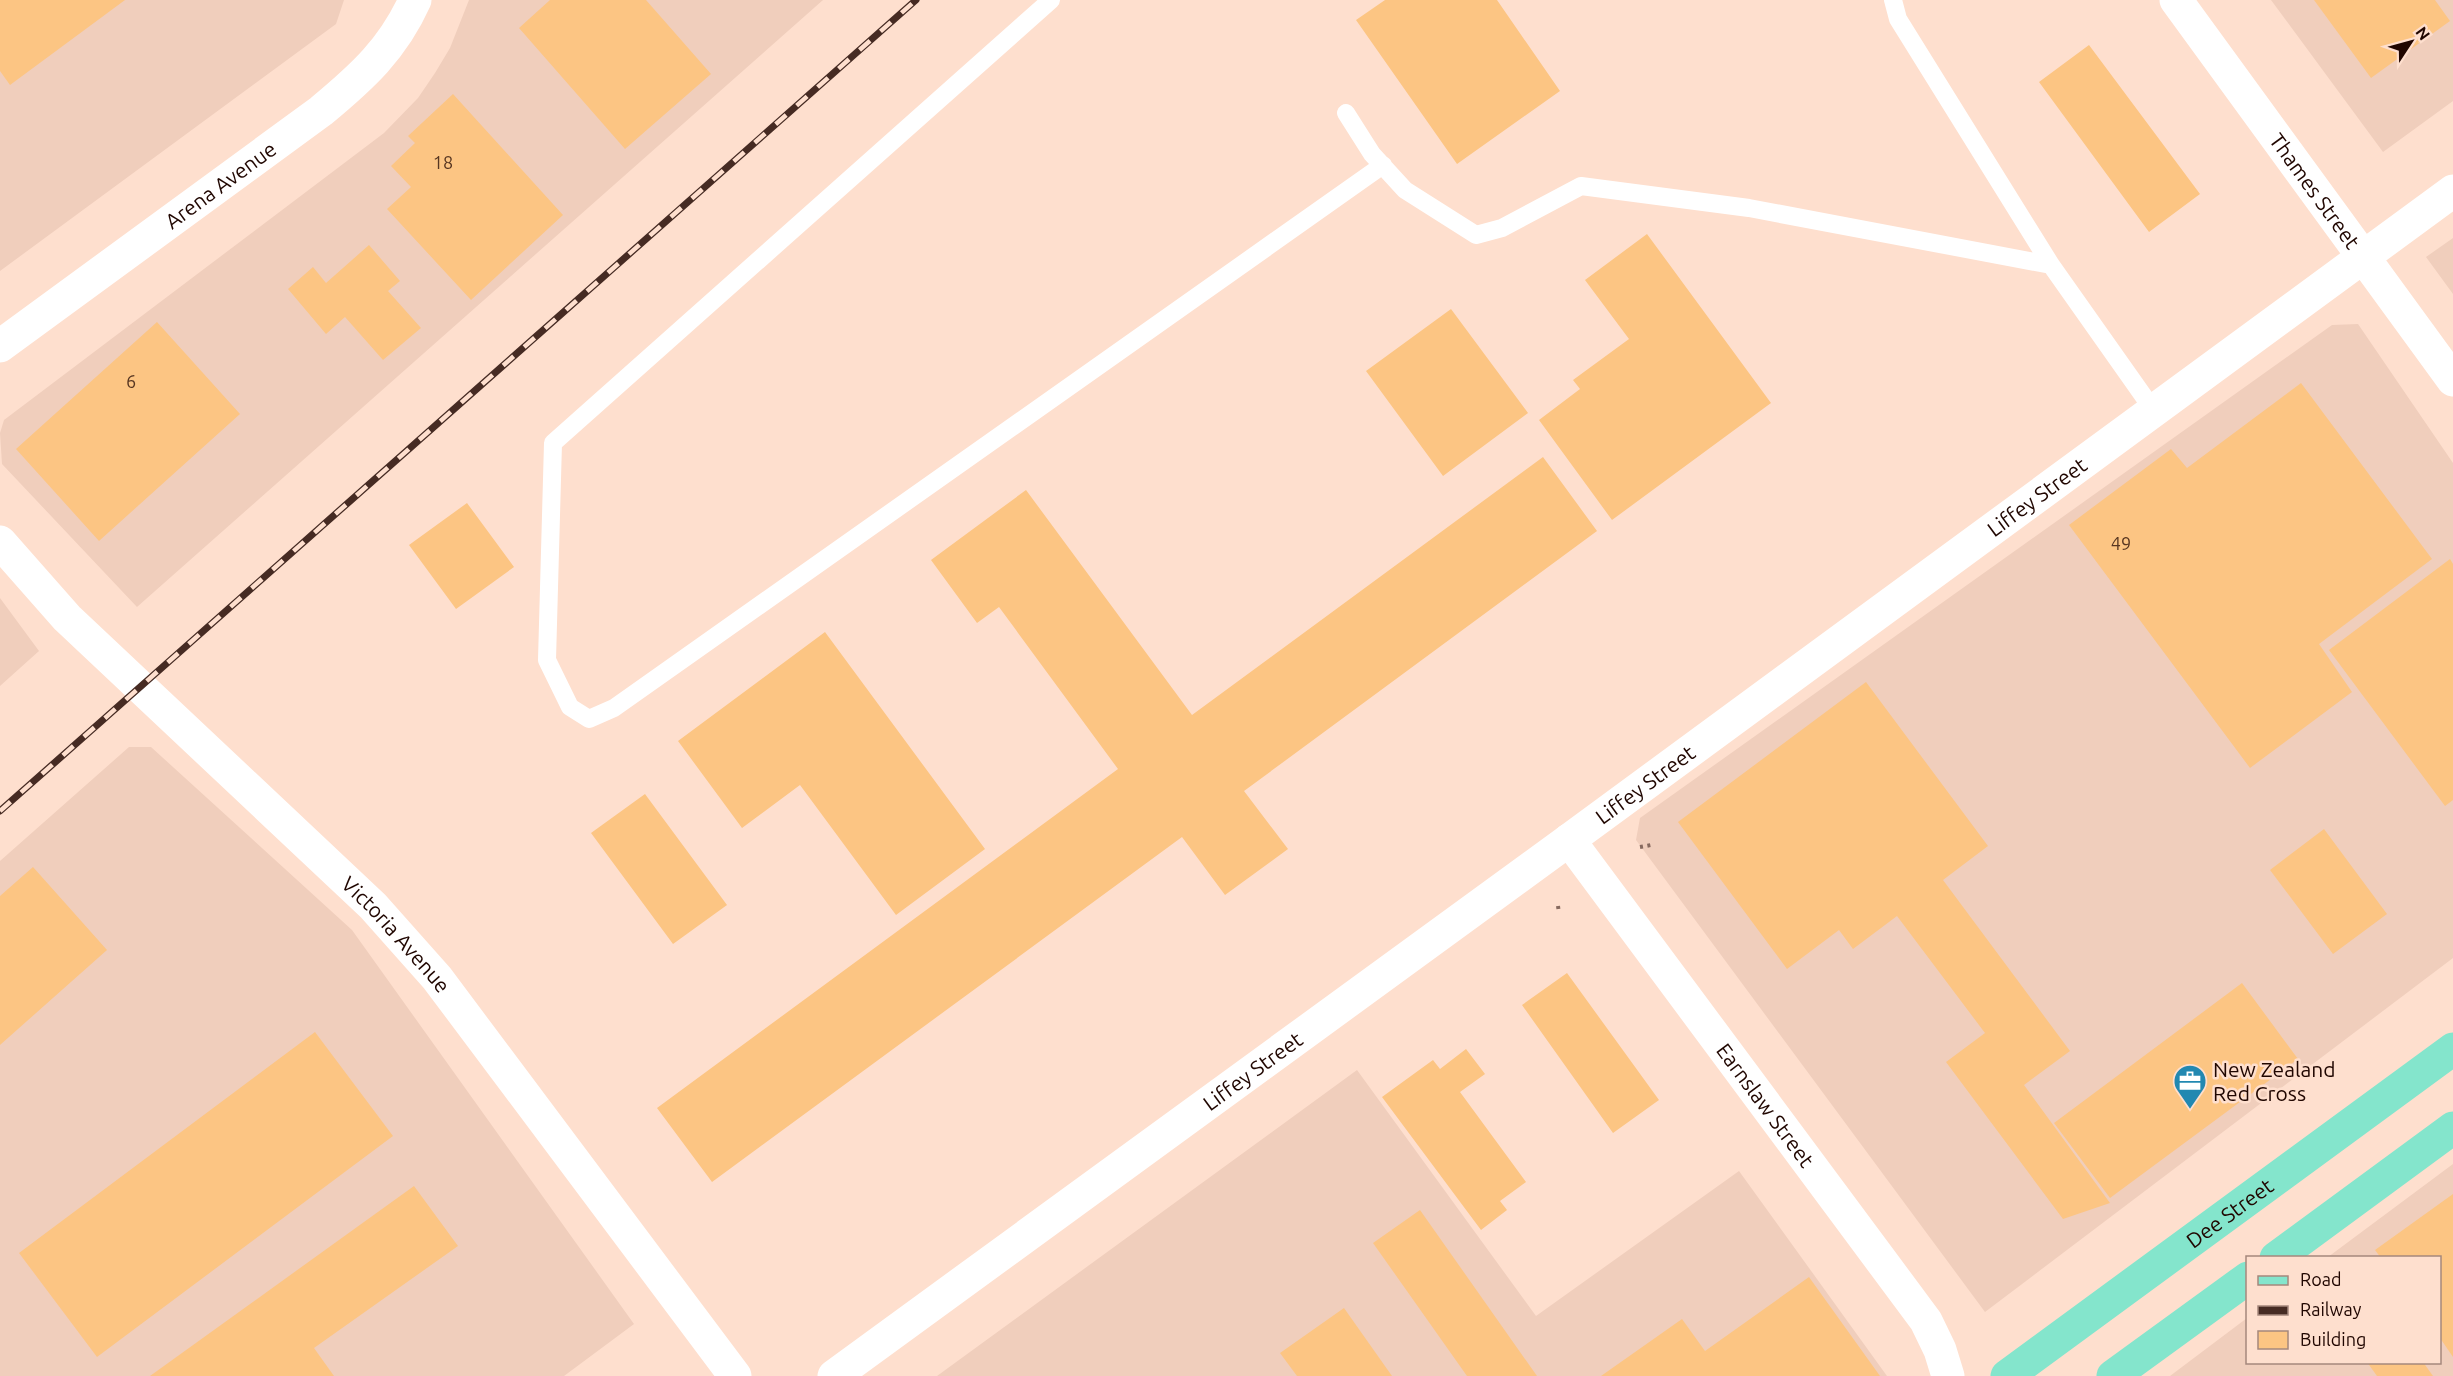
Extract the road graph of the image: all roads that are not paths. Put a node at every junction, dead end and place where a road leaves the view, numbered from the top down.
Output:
1 (415, 0) edge
2 (1051, 0) edge
3 (1893, 0) edge
4 (2176, 0) edge
5 (1346, 113) dead end
6 (1383, 165) junction
7 (2453, 191) edge
8 (2362, 257) junction
9 (2051, 265) junction
10 (0, 346) edge
11 (2453, 380) edge
12 (2154, 411) junction
13 (0, 542) edge
14 (1569, 840) junction
15 (2453, 1048) edge
16 (2453, 1128) edge
17 (2277, 1256) edge
18 (2246, 1279) edge
19 (735, 1376) edge
20 (834, 1376) edge
21 (1948, 1376) edge
22 (2007, 1376) edge
23 (2113, 1376) edge

1 - 10 street, Arena Avenue
2 - 6 lane
3 - 9 lane
4 - 8 street, Thames Street
5 - 6 lane
6 - 9 lane
7 - 8 street, Liffey Street
8 - 11 street, Thames Street
8 - 12 street, Liffey Street
9 - 12 lane
12 - 14 street, Liffey Street
13 - 19 street, Victoria Avenue
14 - 20 street, Liffey Street
14 - 21 street, Earnslaw Street
15 - 22 main road, Dee Street
16 - 17 main road
18 - 23 main road

